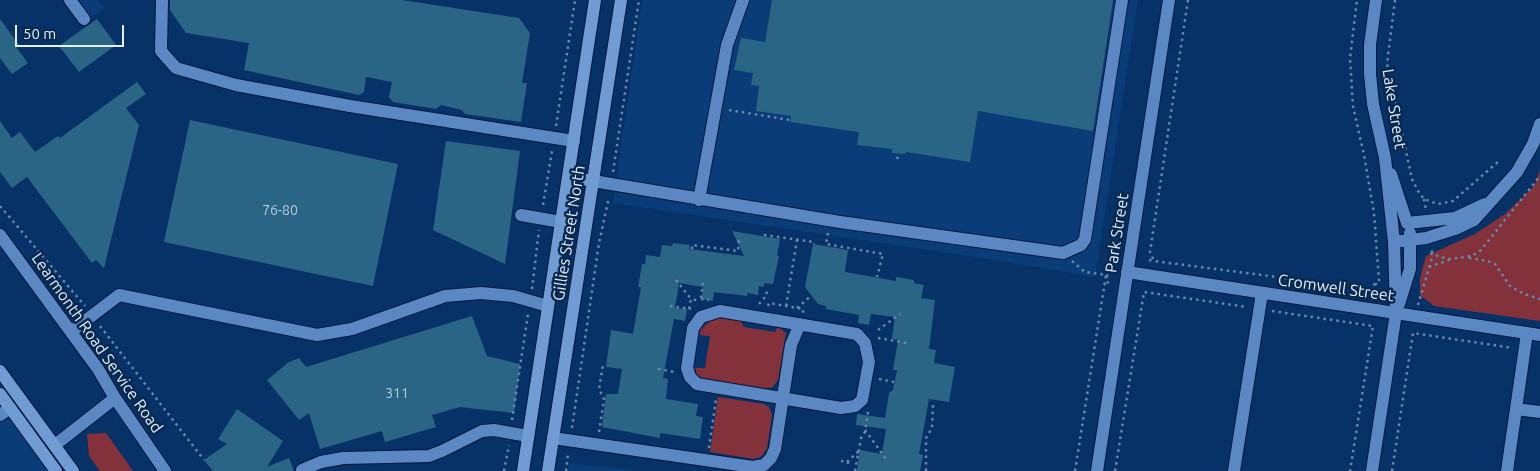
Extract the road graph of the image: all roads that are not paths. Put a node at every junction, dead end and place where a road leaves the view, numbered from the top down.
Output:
1 (70, 0) edge
2 (162, 0) edge
3 (596, 0) edge
4 (621, 0) edge
5 (743, 0) edge
6 (1122, 0) edge
7 (1169, 0) edge
8 (1376, 0) edge
9 (84, 20) dead end
10 (1540, 124) edge
11 (574, 141) junction
12 (1385, 158) junction
13 (568, 177) junction
14 (593, 181) junction
15 (1495, 197) junction
16 (699, 200) junction
17 (520, 215) dead end
18 (561, 222) junction
19 (1408, 223) junction
20 (1392, 224) junction
21 (0, 235) edge
22 (1411, 240) junction
23 (1394, 242) junction
24 (1127, 272) junction
25 (1262, 293) junction
26 (548, 306) junction
27 (1396, 313) junction
28 (800, 324) junction
29 (72, 331) junction
30 (1534, 334) edge
31 (0, 371) edge
32 (0, 394) edge
33 (115, 398) junction
34 (783, 399) junction
35 (21, 400) junction
36 (1516, 409) junction
37 (5, 412) edge
38 (1540, 412) edge
39 (528, 436) junction
40 (553, 438) junction
41 (55, 446) junction
42 (43, 454) junction
43 (302, 470) dead end
44 (56, 471) edge
45 (73, 471) edge
46 (165, 471) edge
47 (523, 471) edge
48 (548, 471) edge
49 (1097, 471) edge
50 (1234, 471) edge
51 (1372, 471) edge
52 (1507, 471) edge

1 - 9 street
2 - 11 street
3 - 11 main road, Gillies Street North
4 - 14 main road, Gillies Street North
5 - 16 street
6 - 16 street
7 - 24 street, Park Street
8 - 12 street, Lake Street
10 - 15 street
11 - 13 main road, Gillies Street North
12 - 19 street, Lake Street
12 - 20 street, Lake Street
13 - 14 main road
13 - 18 main road, Gillies Street North
14 - 16 street
14 - 40 main road, Gillies Street North
15 - 19 street
15 - 22 street
17 - 18 street
18 - 26 main road, Gillies Street North
19 - 20 street
19 - 22 street, Lake Street
20 - 23 street, Lake Street
21 - 29 street, Learmonth Road Service Road
22 - 23 street
22 - 27 street, Lake Street
23 - 27 street, Lake Street
24 - 25 street, Cromwell Street
24 - 49 street, Park Street
25 - 27 street, Cromwell Street
25 - 50 street
26 - 29 street
26 - 39 main road, Gillies Street North
27 - 30 street, Cromwell Street
27 - 51 street, Lake Street
28 - 34 street
28 - 34 street
28 - 34 street
29 - 33 street, Learmonth Road Service Road
30 - 36 street
31 - 35 main road
32 - 37 main road
33 - 41 street, Learmonth Road Service Road
33 - 46 street, Learmonth Road Service Road
34 - 40 street
35 - 37 main road
35 - 41 main road
36 - 38 street
36 - 52 street
37 - 42 main road
39 - 43 street
39 - 47 main road, Gillies Street North
40 - 48 main road, Gillies Street North
41 - 42 main road
41 - 45 main road
42 - 44 main road

